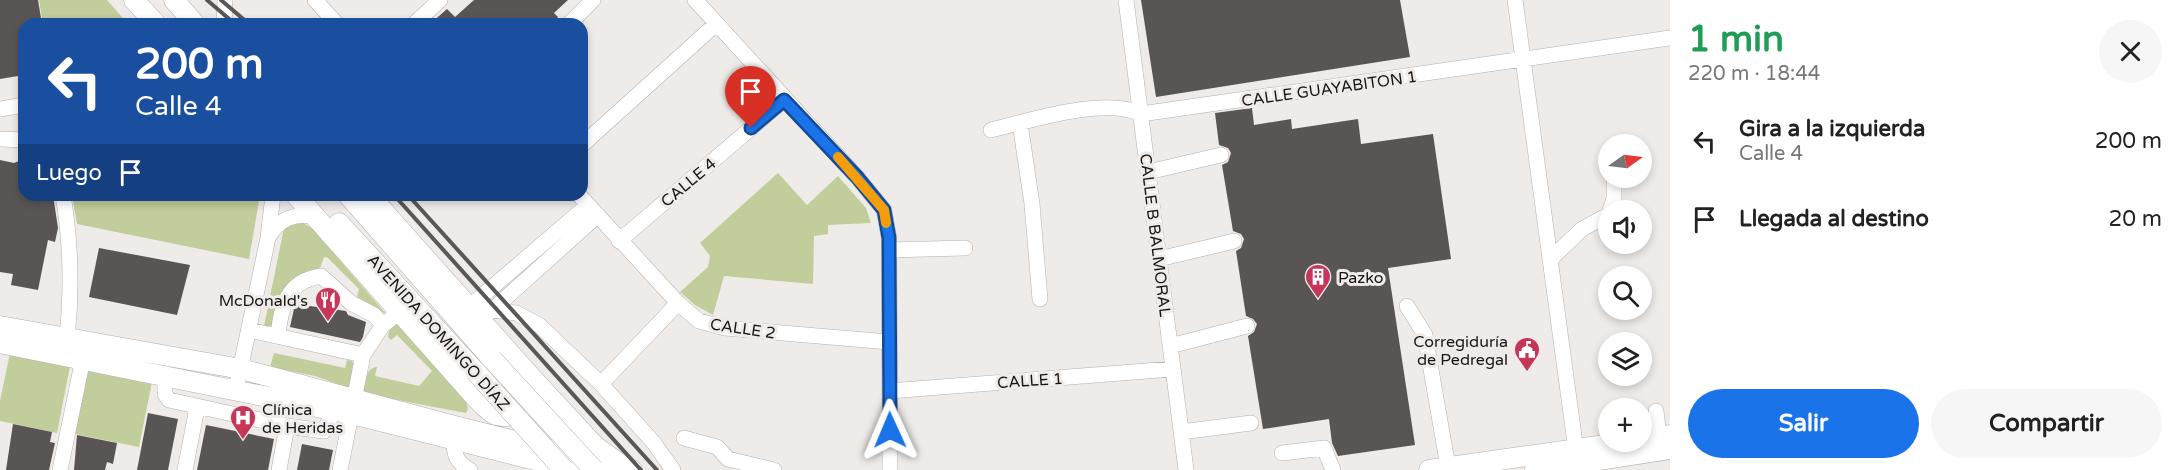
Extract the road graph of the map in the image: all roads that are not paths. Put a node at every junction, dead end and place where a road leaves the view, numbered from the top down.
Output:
1 (134, 0) edge
2 (174, 0) edge
3 (225, 0) edge
4 (315, 0) edge
5 (440, 0) edge
6 (593, 0) edge
7 (694, 0) edge
8 (1126, 0) edge
9 (1515, 0) edge
10 (150, 18) edge
11 (190, 18) edge
12 (224, 18) edge
13 (332, 18) edge
14 (423, 18) edge
15 (575, 18) edge
16 (716, 24) junction
17 (1670, 38) edge
18 (1524, 60) junction
19 (784, 100) junction
20 (18, 106) edge
21 (0, 109) edge
22 (1140, 114) junction
23 (1020, 123) junction
24 (991, 130) dead end
25 (0, 139) edge
26 (18, 140) edge
27 (588, 140) edge
28 (1221, 155) dead end
29 (1148, 172) junction
30 (64, 201) edge
31 (272, 201) edge
32 (301, 201) edge
33 (319, 201) edge
34 (353, 201) edge
35 (375, 201) edge
36 (588, 205) edge
37 (316, 217) junction
38 (1598, 221) edge
39 (268, 238) junction
40 (1234, 240) dead end
41 (619, 241) junction
42 (964, 248) dead end
43 (889, 250) junction
44 (1159, 259) junction
45 (1551, 259) junction
46 (291, 292) junction
47 (1040, 299) dead end
48 (678, 303) junction
49 (1407, 306) dead end
50 (400, 312) junction
51 (481, 312) junction
52 (383, 325) junction
53 (1247, 326) dead end
54 (2, 329) edge
55 (249, 330) junction
56 (278, 335) junction
57 (889, 342) junction
58 (1170, 346) junction
59 (78, 347) junction
60 (355, 354) junction
61 (211, 364) junction
62 (241, 369) junction
63 (1172, 369) junction
64 (165, 374) junction
65 (531, 377) junction
66 (601, 384) junction
67 (236, 389) junction
68 (889, 391) junction
69 (477, 399) junction
70 (197, 408) junction
71 (346, 408) junction
72 (1656, 411) dead end
73 (1251, 423) dead end
74 (287, 426) junction
75 (1181, 432) junction
76 (456, 434) junction
77 (684, 438) dead end
78 (1660, 440) edge
79 (1602, 452) edge
80 (1282, 453) dead end
81 (1577, 461) edge
82 (727, 465) edge
83 (540, 466) edge
84 (630, 469) edge
85 (1439, 469) edge
86 (60, 470) edge
87 (185, 470) edge
88 (279, 470) edge
89 (340, 470) edge
90 (470, 470) edge
91 (564, 470) edge
92 (577, 470) edge
93 (594, 470) edge
94 (673, 470) edge
95 (774, 470) edge
96 (890, 470) edge
97 (1186, 470) edge
98 (1333, 470) edge
99 (1535, 470) edge

1 - 10 main road
2 - 11 main road
3 - 12 street
4 - 13 street
5 - 14 street
6 - 15 street
7 - 16 street
8 - 22 street, CALLE B BALMORAL
9 - 18 street
16 - 19 street
16 - 27 street
17 - 18 street, CALLE GUAYABITON 1
18 - 22 street, CALLE GUAYABITON 1
18 - 45 street
19 - 41 street, CALLE 4
19 - 43 street
20 - 21 street
22 - 23 street, CALLE GUAYABITON 1
22 - 29 street, CALLE B BALMORAL
23 - 24 street, CALLE GUAYABITON 1
23 - 47 street
25 - 26 street
28 - 29 street
29 - 44 street, CALLE B BALMORAL
30 - 59 street
31 - 39 street
32 - 37 main road
33 - 91 main road, AVENIDA DOMINGO DÍAZ, bridge
34 - 93 main road, AVENIDA DOMINGO DÍAZ, bridge
35 - 51 main road
36 - 41 street, CALLE 2
36 - 51 street
36 - 51 street
37 - 39 street
37 - 50 main road
38 - 45 street
39 - 55 street
40 - 44 street
41 - 48 street, CALLE 2
42 - 43 street
43 - 57 street
44 - 58 street, CALLE B BALMORAL
45 - 81 street
46 - 52 street
46 - 56 street
46 - 60 street
48 - 57 street, CALLE 2
48 - 66 street
49 - 85 street
50 - 52 street
50 - 69 main road
51 - 65 main road
51 - 66 street
52 - 60 street
53 - 58 street
54 - 59 main road
55 - 56 street
55 - 62 street
56 - 60 street
57 - 68 street
58 - 63 street, CALLE B BALMORAL
59 - 61 main road
59 - 64 main road
59 - 86 street
60 - 71 street
61 - 62 main road
61 - 64 main road
62 - 67 street
62 - 71 main road
63 - 68 street, CALLE 1
63 - 75 street, CALLE B BALMORAL
64 - 67 main road
64 - 70 street
65 - 69 main road
65 - 84 main road
66 - 94 street
67 - 71 main road
68 - 96 street
69 - 76 main road
70 - 74 street
70 - 87 street
71 - 74 street
71 - 76 main road
71 - 89 street
72 - 78 street
73 - 75 street
74 - 88 street
75 - 97 street, CALLE B BALMORAL
76 - 83 main road
76 - 84 main road
76 - 90 street
77 - 82 street
78 - 81 main road
79 - 81 main road
80 - 98 street
81 - 85 main road
81 - 99 main road
82 - 95 street
83 - 92 main road

